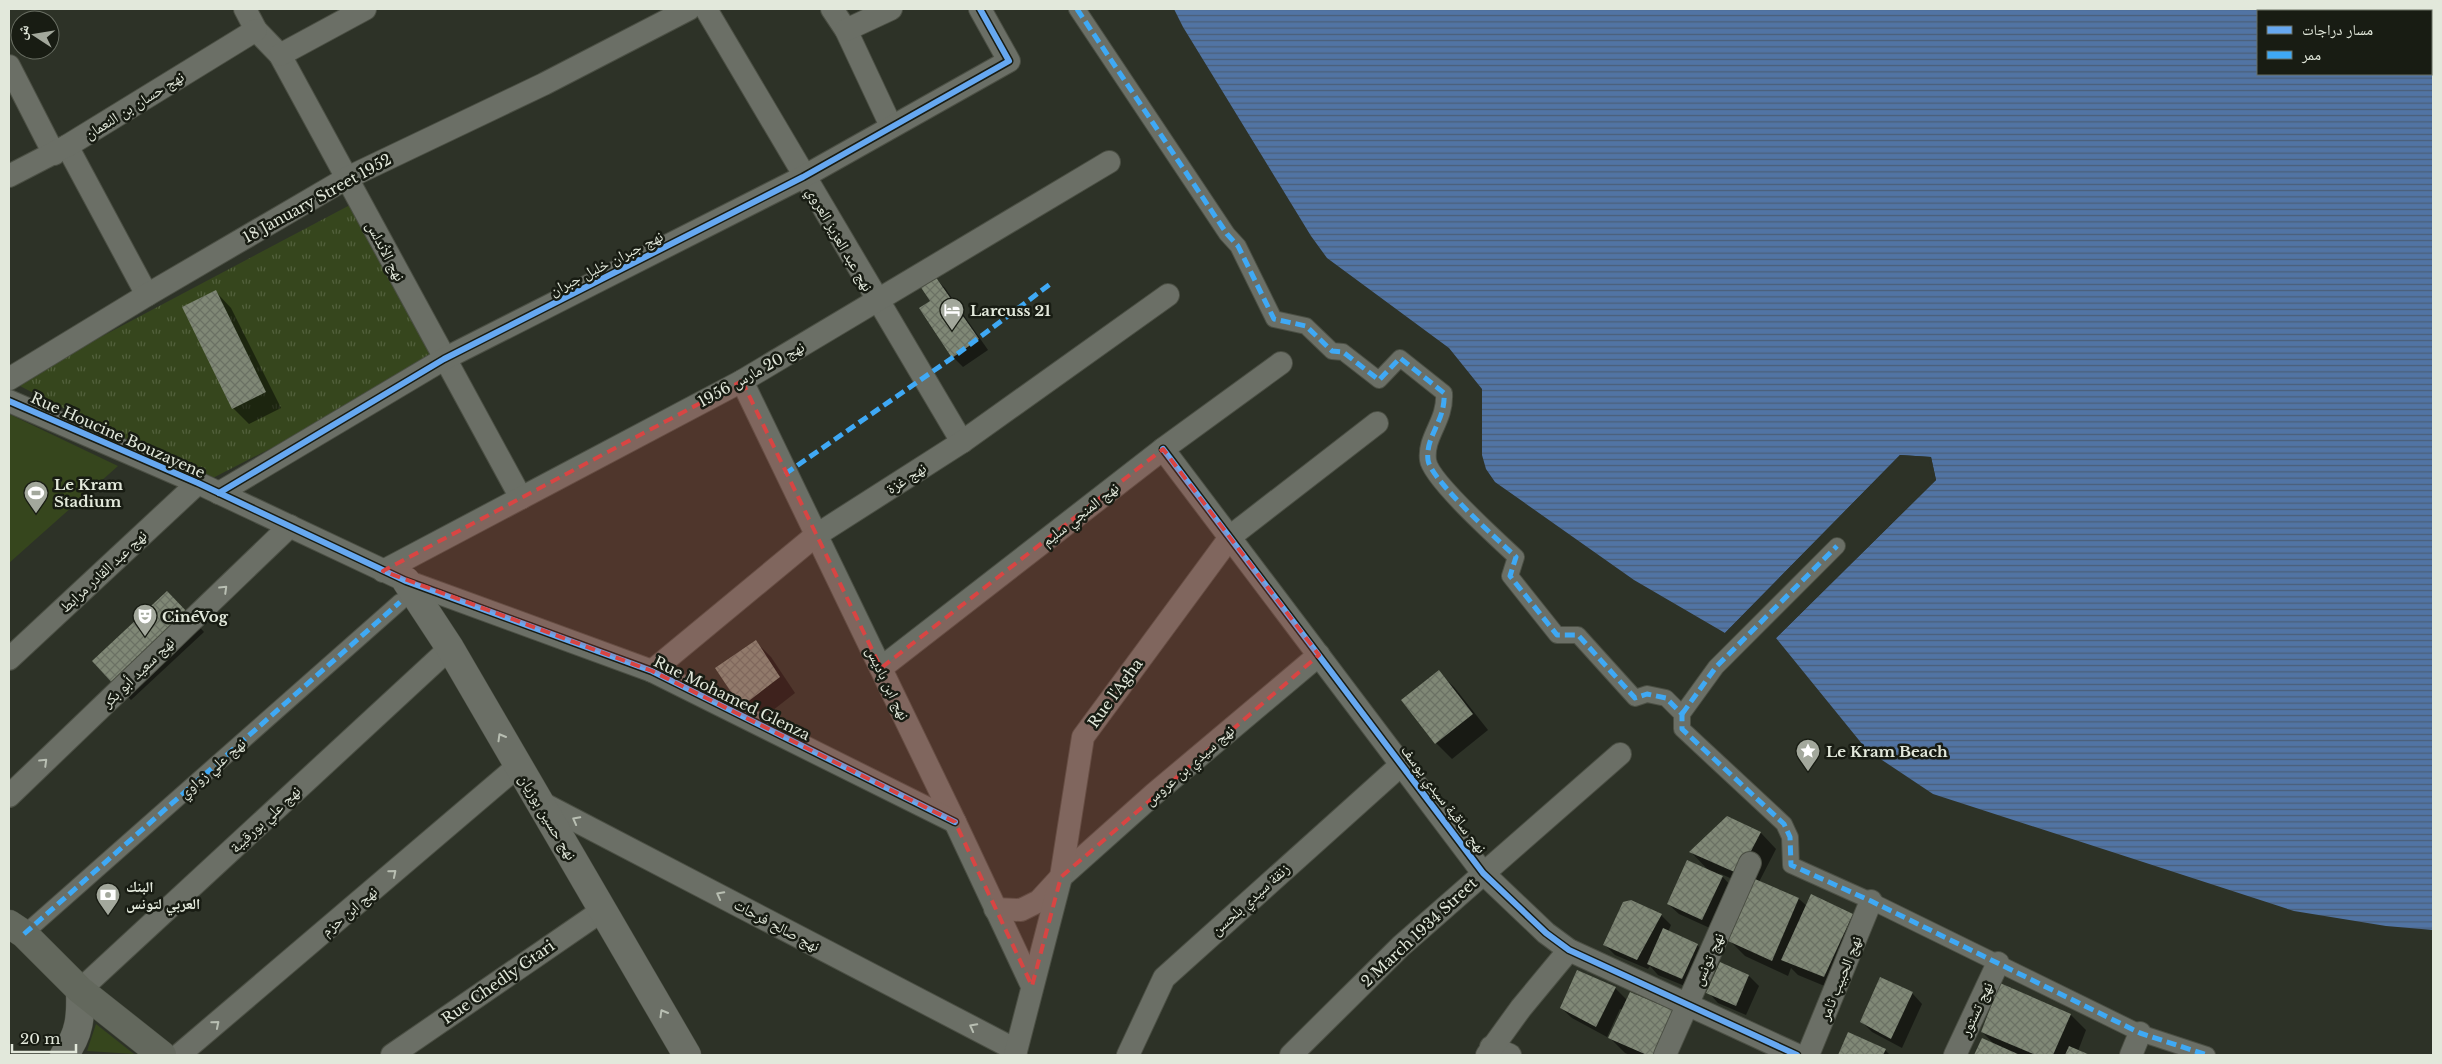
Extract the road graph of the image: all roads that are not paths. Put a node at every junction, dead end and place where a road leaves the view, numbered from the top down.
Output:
1 (245, 9) edge
2 (365, 9) edge
3 (689, 9) edge
4 (706, 9) edge
5 (832, 9) edge
6 (891, 9) edge
7 (980, 9) edge
8 (1077, 9) edge
9 (256, 30) junction
10 (846, 30) junction
11 (280, 55) junction
12 (9, 66) edge
13 (891, 126) junction
14 (61, 150) junction
15 (1109, 162) dead end
16 (9, 176) edge
17 (803, 177) junction
18 (347, 178) junction
19 (1168, 294) dead end
20 (147, 295) junction
21 (876, 301) junction
22 (444, 359) junction
23 (1282, 363) dead end
24 (9, 379) edge
25 (742, 381) junction
26 (9, 401) edge
27 (1376, 423) dead end
28 (962, 442) junction
29 (1163, 449) junction
30 (198, 483) junction
31 (219, 493) junction
32 (520, 498) junction
33 (290, 526) junction
34 (815, 536) junction
35 (1231, 536) junction
36 (1836, 546) dead end
37 (396, 585) junction
38 (450, 648) junction
39 (1319, 655) junction
40 (9, 659) edge
41 (881, 668) junction
42 (652, 671) junction
43 (1682, 714) junction
44 (1620, 754) dead end
45 (1402, 764) junction
46 (518, 766) junction
47 (9, 796) edge
48 (538, 801) junction
49 (956, 822) junction
50 (1750, 863) dead end
51 (1483, 873) junction
52 (1061, 877) junction
53 (1872, 902) junction
54 (994, 909) junction
55 (604, 910) junction
56 (16, 929) edge
57 (1569, 950) junction
58 (1998, 963) junction
59 (1032, 986) junction
60 (80, 990) junction
61 (1687, 1006) junction
62 (2140, 1033) junction
63 (1015, 1052) edge
64 (1496, 1052) edge
65 (64, 1055) edge
66 (162, 1055) edge
67 (179, 1055) edge
68 (392, 1055) edge
69 (687, 1055) edge
70 (1128, 1055) edge
71 (1291, 1055) edge
72 (1665, 1055) edge
73 (1797, 1055) edge
74 (1808, 1055) edge
75 (1955, 1055) edge
76 (2130, 1055) edge
77 (2207, 1055) edge

1 - 9 street, نهج الأندلس
2 - 11 street
3 - 18 street, 18 January Street 1952
4 - 17 street, نهج عبد العزيز العروي
5 - 10 street
6 - 10 street
7 - 13 street, نهج جبران خليل جبران
8 - 43 street
9 - 11 street, نهج الأندلس
9 - 14 street, نهج حسان بن النعمان
10 - 13 street
11 - 18 street, نهج الأندلس
12 - 14 street
13 - 17 street, نهج جبران خليل جبران
14 - 16 street, نهج حسان بن النعمان
14 - 20 street
15 - 21 street, نهج 20 مارس 1956
17 - 21 street, نهج عبد العزيز العروي
17 - 22 street, نهج جبران خليل جبران
18 - 20 street, 18 January Street 1952
18 - 22 street, نهج الأندلس
19 - 28 street, نهج غزة
20 - 24 street, 18 January Street 1952
21 - 25 street, نهج 20 مارس 1956
21 - 28 street, نهج عبد العزيز العروي
22 - 31 street, نهج جبران خليل جبران
22 - 32 street, نهج الأندلس
23 - 29 street, نهج المنجي سليم
25 - 32 street, نهج 20 مارس 1956
25 - 34 street, نهج ابن باديس
26 - 30 street, Rue Houcine Bouzayene
27 - 35 street, Rue l'Agha
28 - 34 street, نهج غزة
29 - 35 street, نهج ساقية سيدي يوسف
29 - 41 street, نهج المنجي سليم
30 - 31 street, Rue Houcine Bouzayene
30 - 40 street, نهج عبد القادر مرابط
31 - 33 street, Rue Houcine Bouzayene
32 - 37 street, نهج 20 مارس 1956
33 - 37 street, Rue Houcine Bouzayene
47 -> 33 street, نهج سعيد أبو بكر
34 - 41 street, نهج ابن باديس
34 - 42 street, نهج غزة
35 - 39 street, نهج ساقية سيدي يوسف
35 - 52 street, Rue l'Agha
36 - 43 street
37 - 38 street, نهج حسين بوزيان
37 - 42 street, Rue Mohamed Glenza
37 - 56 street, نهج علي زواوي
46 -> 38 street, نهج حسين بوزيان
38 - 60 street, نهج علي بورقيبة
39 - 45 street, نهج ساقية سيدي يوسف
39 - 52 street, نهج سيدي بن عروس
41 - 49 street, نهج ابن باديس
42 - 49 street, Rue Mohamed Glenza
43 - 53 street
44 - 51 street, 2 March 1934 Street
45 - 51 street, نهج ساقية سيدي يوسف
45 - 70 street, زنقة سيدي بلحسن
46 - 48 street, نهج حسين بوزيان
67 -> 46 street, نهج ابن حزم
48 - 55 street, نهج حسين بوزيان
63 -> 48 street, نهج صالح فرحات
49 - 54 street, نهج ابن باديس
50 - 61 street, نهج تونس
51 - 57 street, نهج ساقية سيدي يوسف
51 - 71 street, 2 March 1934 Street
52 - 54 street, نهج سيدي بن عروس
52 - 59 street, Rue l'Agha
53 - 58 street
53 - 74 street, نهج الحبيب ثامر
54 - 59 street, نهج ابن باديس
55 - 68 street, Rue Chedly Gtari
69 -> 55 street, نهج حسين بوزيان
56 - 60 main road
57 - 61 street, نهج ساقية سيدي يوسف
57 - 64 street
58 - 62 street
58 - 75 street, نهج تستور
59 - 63 street, Rue l'Agha
60 - 65 street
60 - 66 main road
61 - 72 street, نهج تونس
61 - 73 street, نهج ساقية سيدي يوسف
62 - 76 street
62 - 77 street

